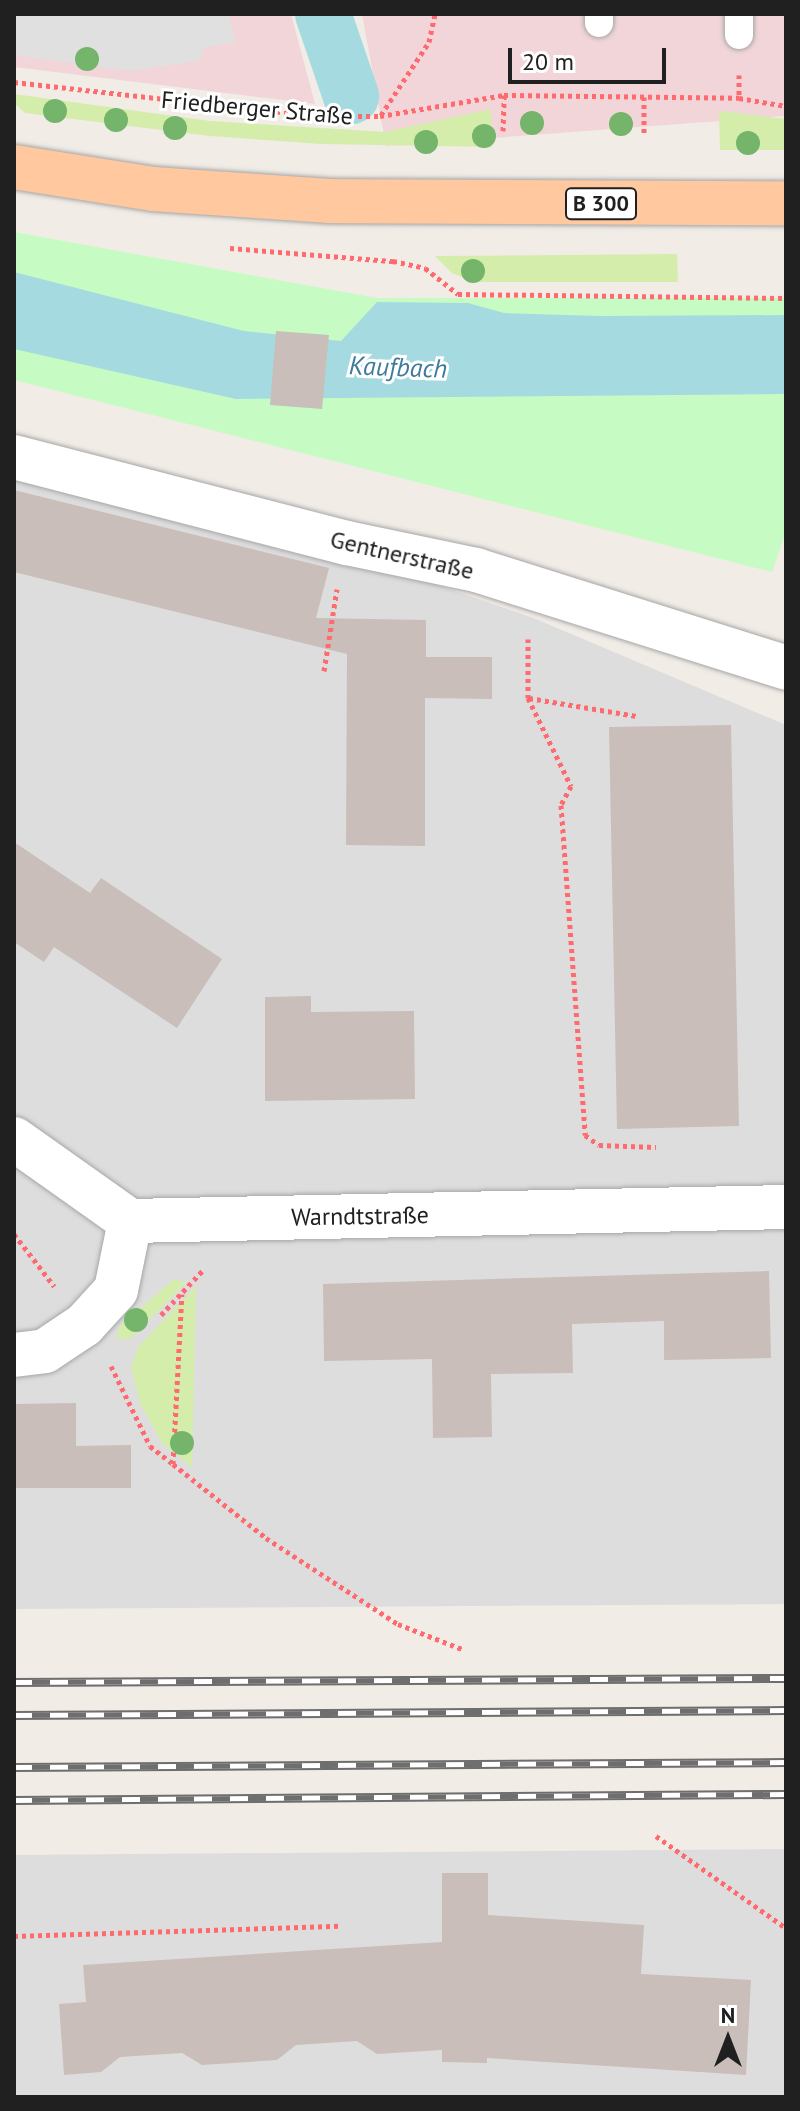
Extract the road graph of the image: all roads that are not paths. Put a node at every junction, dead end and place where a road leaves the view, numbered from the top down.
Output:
1 (14, 167) edge
2 (786, 203) edge
3 (14, 457) edge
4 (786, 668) edge
5 (14, 1139) edge
6 (786, 1207) edge
7 (130, 1221) junction
8 (14, 1355) edge

1 - 2 main road, B 300
3 - 4 street, Gentnerstraße
5 - 7 street
6 - 7 street, Warndtstraße
7 - 8 street

